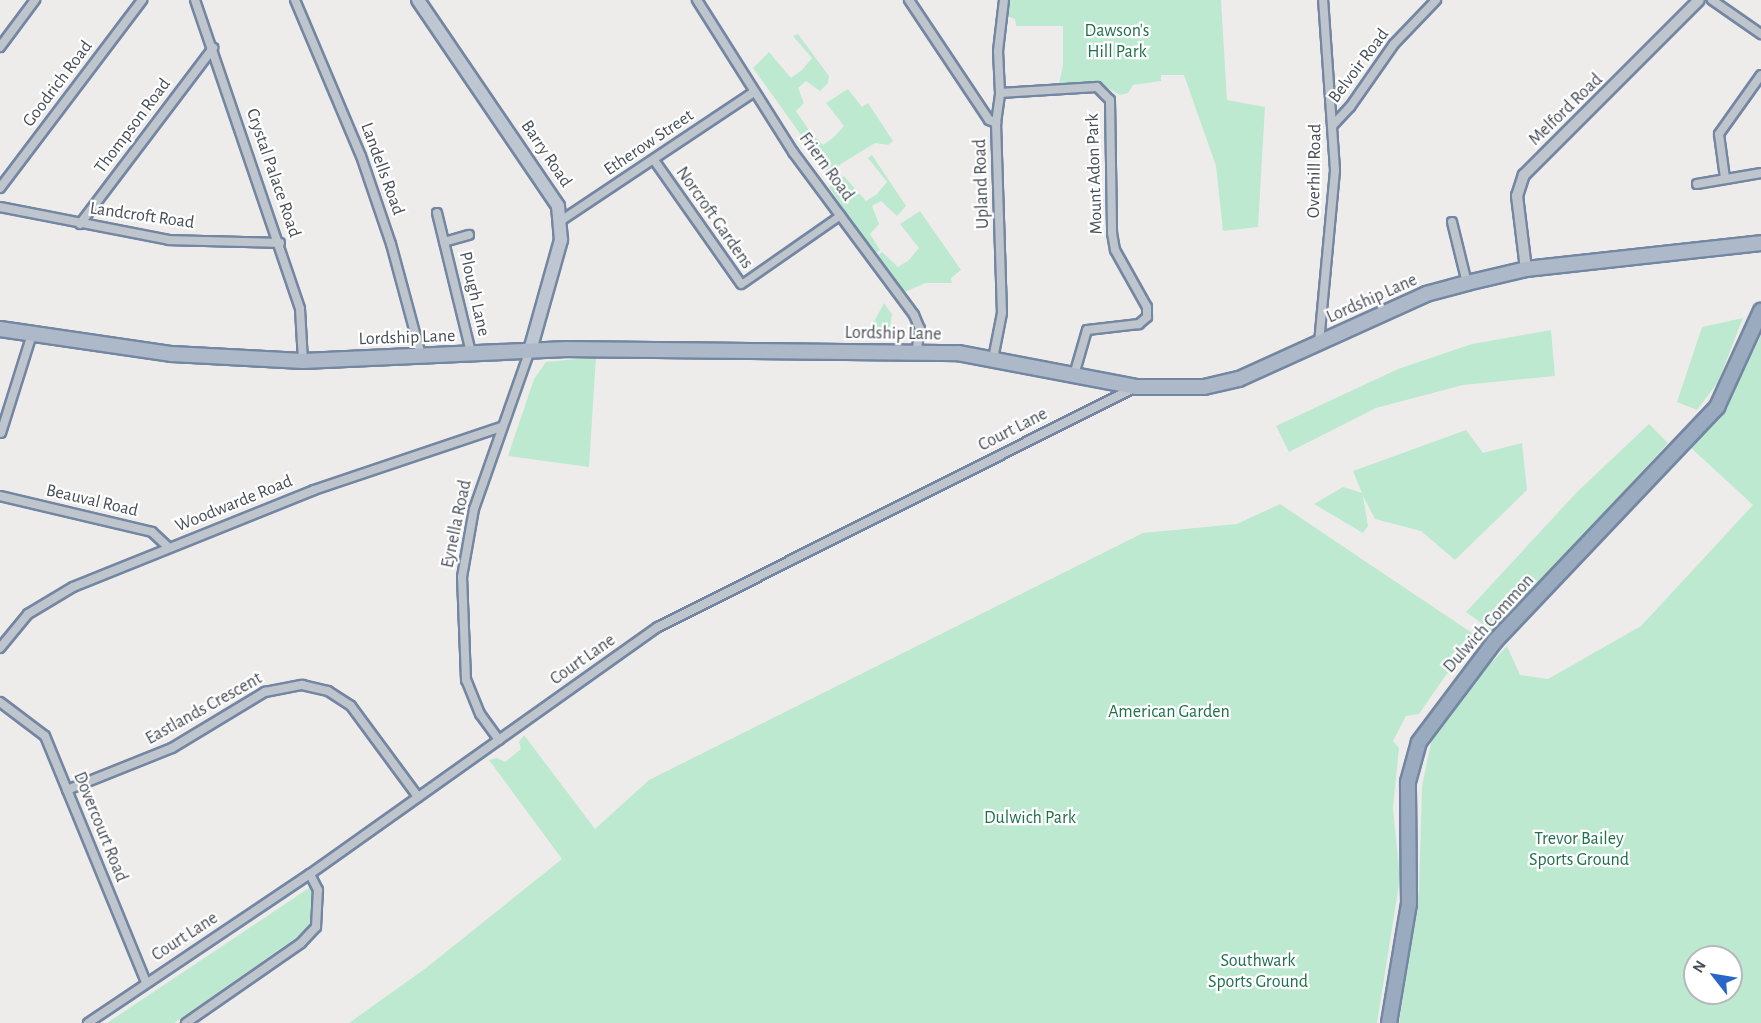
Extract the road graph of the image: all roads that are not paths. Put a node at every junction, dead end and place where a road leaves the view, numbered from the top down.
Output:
1 (35, 0) edge
2 (142, 0) edge
3 (195, 0) edge
4 (295, 0) edge
5 (418, 0) edge
6 (697, 0) edge
7 (909, 0) edge
8 (1004, 0) edge
9 (1323, 0) edge
10 (1436, 0) edge
11 (1699, 0) edge
12 (1712, 0) edge
13 (1761, 34) edge
14 (0, 46) edge
15 (213, 48) junction
16 (1761, 75) edge
17 (754, 92) junction
18 (1000, 93) junction
19 (996, 123) junction
20 (1333, 125) junction
21 (654, 160) junction
22 (1761, 173) edge
23 (1725, 178) junction
24 (1697, 184) dead end
25 (0, 188) edge
26 (0, 207) edge
27 (437, 213) dead end
28 (840, 215) junction
29 (562, 220) junction
30 (1452, 222) dead end
31 (80, 224) junction
32 (469, 235) dead end
33 (444, 242) junction
34 (280, 243) junction
35 (1761, 243) edge
36 (1526, 269) junction
37 (1467, 283) junction
38 (741, 285) joint
39 (1761, 311) edge
40 (0, 329) edge
41 (32, 334) junction
42 (1319, 343) junction
43 (530, 350) junction
44 (471, 353) junction
45 (916, 353) junction
46 (421, 355) junction
47 (993, 359) junction
48 (303, 361) junction
49 (1074, 375) junction
50 (1136, 387) junction
51 (501, 427) junction
52 (1, 433) edge
53 (0, 496) edge
54 (169, 548) junction
55 (0, 648) edge
56 (0, 702) edge
57 (499, 740) junction
58 (67, 790) junction
59 (418, 797) junction
60 (310, 874) junction
61 (146, 982) junction
62 (88, 1023) edge
63 (186, 1023) edge
64 (1389, 1023) edge

1 - 14 street
2 - 25 street, Goodrich Road
3 - 15 street, Crystal Palace Road
4 - 46 street, Landells Road
5 - 29 main road, Barry Road
6 - 17 street, Friern Road
7 - 19 street, Upland Road
8 - 18 street
9 - 20 street, Overhill Road
10 - 20 street, Belvoir Road
11 - 36 street, Melford Road
12 - 13 street
15 - 31 street, Thompson Road
15 - 34 street, Crystal Palace Road
16 - 23 street
17 - 21 street, Etherow Street
17 - 28 street, Friern Road
18 - 19 street
18 - 49 street, Mount Adon Park
19 - 47 street, Upland Road
20 - 42 street, Overhill Road
21 - 29 street, Etherow Street
21 - 38 street, Norcroft Gardens
22 - 23 street
23 - 24 street
26 - 31 street, Landcroft Road
27 - 33 street, Plough Lane
28 - 38 street, Norcroft Gardens
28 - 45 street, Friern Road
29 - 43 main road
30 - 37 street
31 - 34 street, Landcroft Road
32 - 33 street, Plough Lane
33 - 44 street, Plough Lane
34 - 48 street, Crystal Palace Road
35 - 36 main road, Lordship Lane
36 - 37 main road, Lordship Lane
37 - 42 main road, Lordship Lane
39 - 64 highway, Dulwich Common
40 - 41 main road, Lordship Lane
41 - 48 main road, Lordship Lane
41 - 52 street
42 - 50 main road, Lordship Lane
43 - 44 main road, Lordship Lane
43 - 45 main road, Lordship Lane
43 - 51 street, Eynella Road
44 - 46 main road, Lordship Lane
45 - 47 main road, Lordship Lane
46 - 48 main road, Lordship Lane
47 - 49 main road, Lordship Lane
49 - 50 main road, Lordship Lane
50 - 57 street, Court Lane
51 - 54 street, Woodwarde Road
51 - 57 street, Eynella Road
53 - 54 street, Beauval Road
54 - 55 street, Woodwarde Road
56 - 58 street, Dovercourt Road
57 - 59 street, Court Lane
58 - 59 street, Eastlands Crescent
58 - 61 street, Dovercourt Road
59 - 60 street, Court Lane
60 - 61 street, Court Lane
60 - 63 street
61 - 62 street, Court Lane

